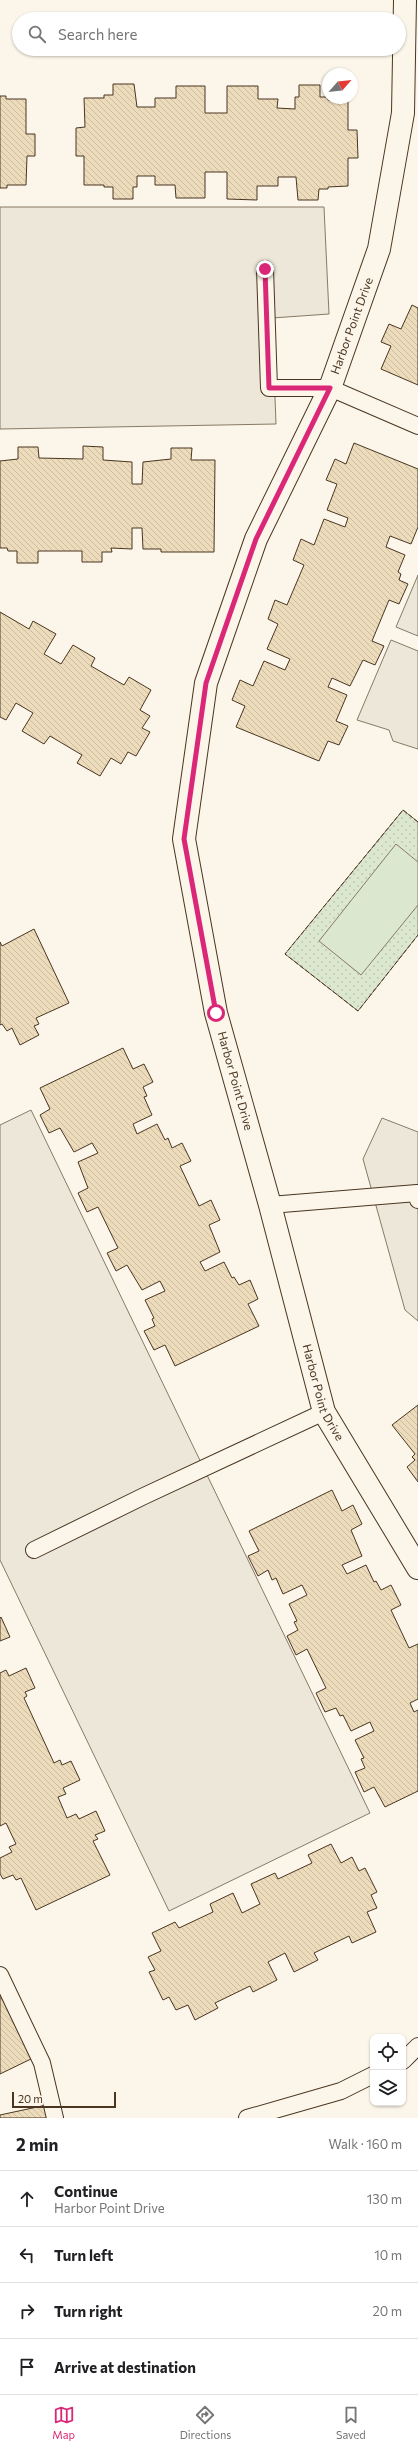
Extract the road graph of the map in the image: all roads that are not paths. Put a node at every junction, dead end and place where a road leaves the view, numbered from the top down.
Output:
1 (405, 0) edge
2 (405, 12) edge
3 (404, 56) edge
4 (265, 269) dead end
5 (330, 388) junction
6 (418, 426) edge
7 (418, 1200) edge
8 (270, 1205) junction
9 (324, 1412) junction
10 (34, 1550) dead end
11 (418, 1568) edge
12 (0, 1974) edge
13 (418, 2046) edge
14 (406, 2057) edge
15 (370, 2076) edge
16 (55, 2118) edge
17 (247, 2118) edge

1 - 2 street, Harbor Point Drive
3 - 5 street, Harbor Point Drive
4 - 5 lane
5 - 6 lane
5 - 8 street, Harbor Point Drive
7 - 8 lane
8 - 9 street, Harbor Point Drive
9 - 10 lane
9 - 11 street, Harbor Point Drive
12 - 16 lane
13 - 14 lane
15 - 17 lane

